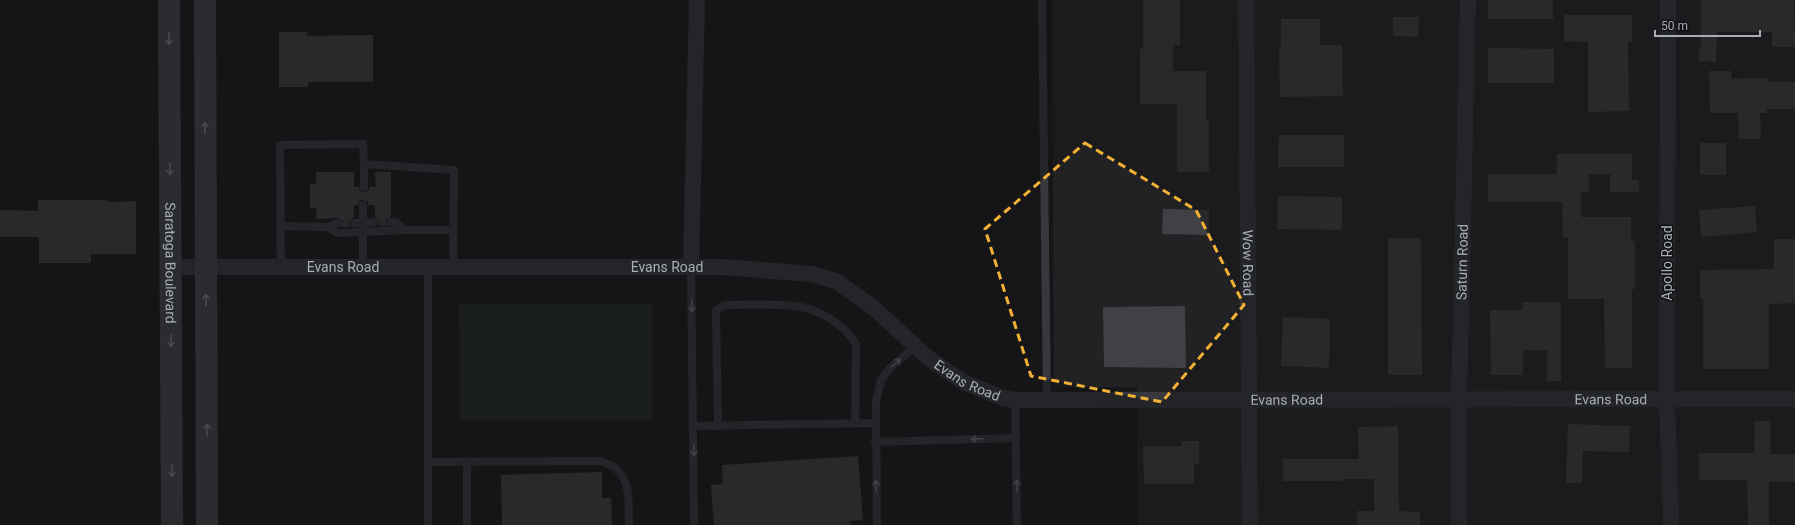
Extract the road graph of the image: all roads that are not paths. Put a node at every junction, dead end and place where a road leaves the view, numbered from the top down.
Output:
1 (169, 0) edge
2 (205, 0) edge
3 (697, 0) edge
4 (1042, 0) edge
5 (1246, 0) edge
6 (1468, 0) edge
7 (1668, 0) edge
8 (364, 164) junction
9 (364, 187) dead end
10 (363, 205) dead end
11 (363, 222) junction
12 (375, 222) dead end
13 (391, 222) dead end
14 (338, 223) dead end
15 (354, 223) dead end
16 (281, 226) junction
17 (328, 227) junction
18 (405, 230) junction
19 (453, 230) junction
20 (363, 232) junction
21 (171, 267) junction
22 (206, 267) junction
23 (282, 267) junction
24 (363, 267) junction
25 (453, 267) junction
26 (691, 267) junction
27 (428, 268) junction
28 (916, 346) junction
29 (1795, 399) edge
30 (1015, 400) junction
31 (1046, 400) junction
32 (1249, 400) junction
33 (1459, 400) junction
34 (1667, 400) junction
35 (855, 423) junction
36 (875, 423) junction
37 (693, 426) junction
38 (718, 426) junction
39 (1016, 438) junction
40 (875, 442) junction
41 (428, 462) junction
42 (467, 462) junction
43 (172, 525) edge
44 (207, 525) edge
45 (428, 525) edge
46 (467, 525) edge
47 (629, 525) edge
48 (694, 525) edge
49 (878, 525) edge
50 (1017, 525) edge
51 (1250, 525) edge
52 (1459, 525) edge
53 (1671, 525) edge

1 -> 21 main road, Saratoga Boulevard
22 -> 2 main road
3 - 26 street
4 - 31 lane
5 - 32 street, Wow Road
6 - 33 street, Saturn Road
7 - 34 street, Apollo Road
8 - 9 lane
8 - 16 lane
8 - 19 lane
10 - 11 lane
11 - 12 lane
11 - 15 lane
11 - 20 lane
13 - 18 lane
14 - 17 lane
16 - 17 lane
16 - 23 lane
17 - 20 lane
18 - 19 lane
18 - 20 lane
19 - 25 lane
20 - 24 lane
21 - 22 street, Evans Road
21 -> 43 main road, Saratoga Boulevard
22 - 23 street, Evans Road
44 -> 22 main road
23 - 24 street, Evans Road
24 - 27 street, Evans Road
25 - 26 street, Evans Road
25 - 27 street, Evans Road
26 - 28 street, Evans Road
26 -> 37 lane
27 - 41 lane
28 - 30 street, Evans Road
36 -> 28 lane
29 - 34 street, Evans Road
30 - 31 street, Evans Road
30 - 39 lane
31 - 32 street, Evans Road
32 - 33 street, Evans Road
32 - 51 street, Wow Road
33 - 34 street, Evans Road
33 - 52 street, Saturn Road
34 - 53 street, Apollo Road
35 - 36 lane
35 - 38 lane
35 - 38 lane
36 - 40 lane
37 - 38 lane
37 -> 48 lane
39 -> 40 lane
50 -> 39 lane
49 -> 40 lane
41 - 42 lane
41 - 45 lane
42 - 46 lane
42 - 47 lane

